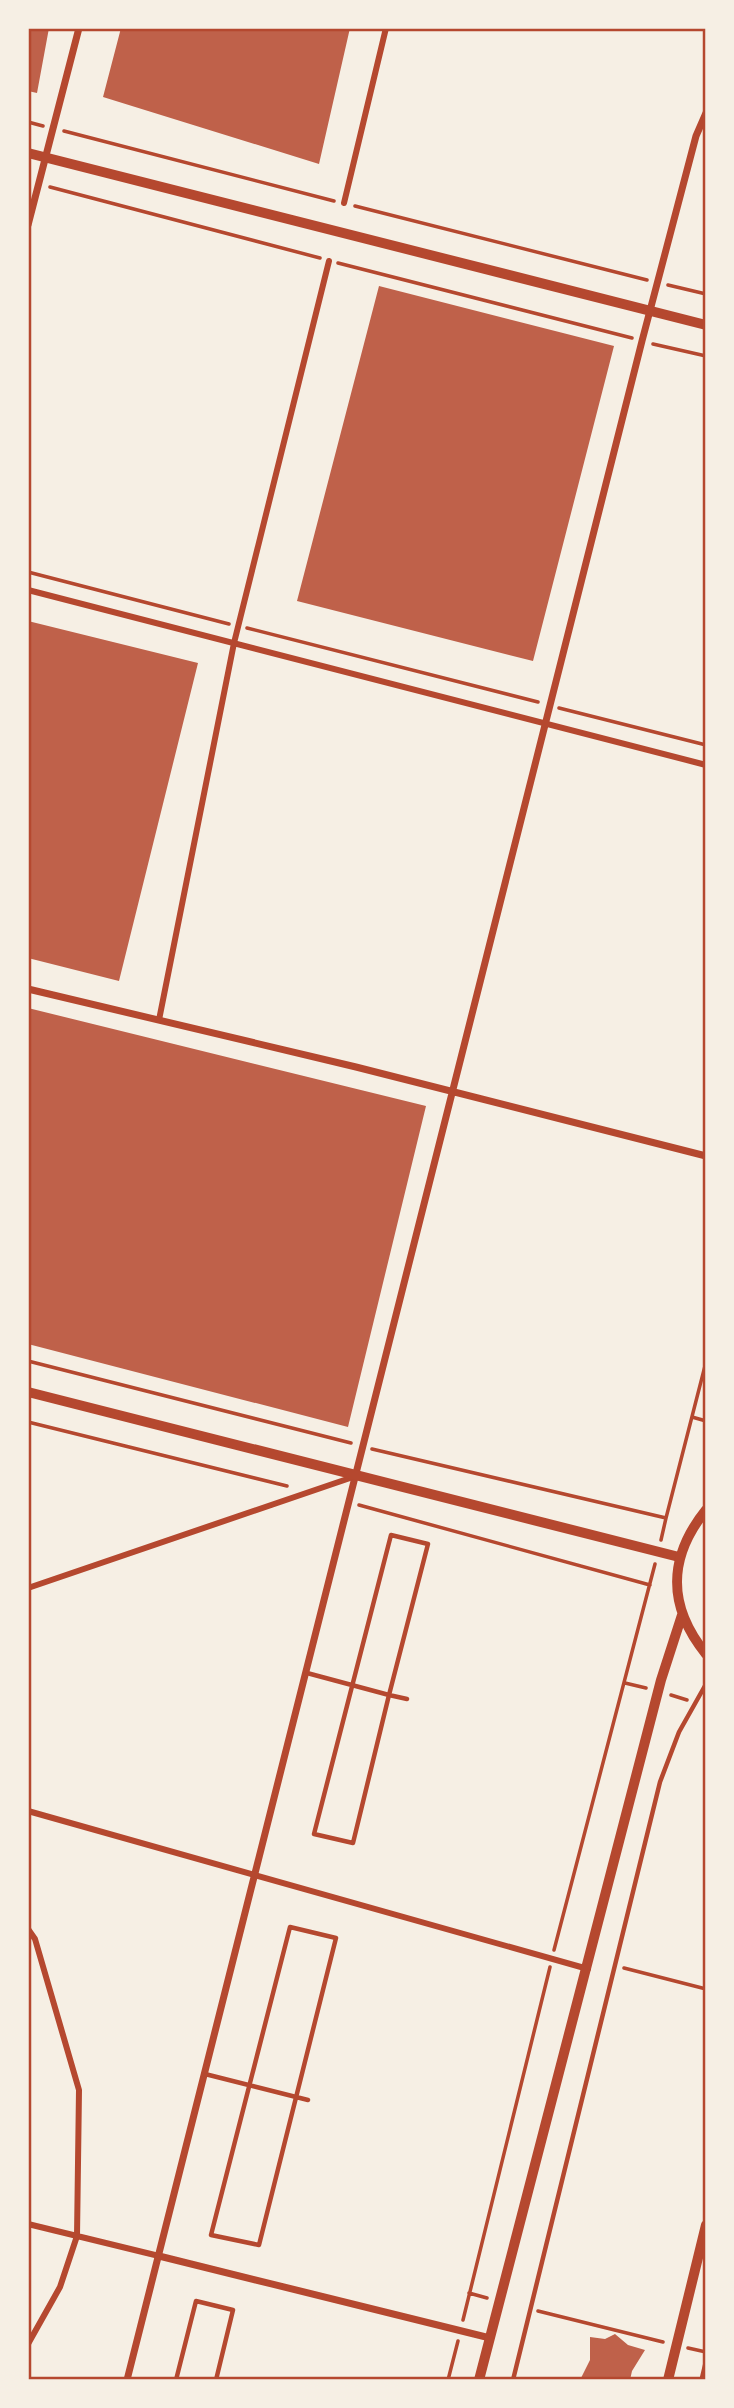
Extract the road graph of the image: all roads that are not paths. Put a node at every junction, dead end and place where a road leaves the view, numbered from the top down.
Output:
1 (79, 28) edge
2 (386, 28) edge
3 (706, 113) edge
4 (28, 153) edge
5 (45, 157) junction
6 (344, 203) dead end
7 (28, 225) edge
8 (329, 261) dead end
9 (650, 311) junction
10 (706, 326) edge
11 (28, 590) edge
12 (234, 643) junction
13 (546, 723) junction
14 (706, 765) edge
15 (28, 989) edge
16 (159, 1020) junction
17 (451, 1092) junction
18 (706, 1156) edge
19 (28, 1392) edge
20 (358, 1475) junction
21 (706, 1510) edge
22 (679, 1557) junction
23 (28, 1588) edge
24 (682, 1615) junction
25 (706, 1654) edge
26 (307, 1673) junction
27 (706, 1684) edge
28 (352, 1685) junction
29 (389, 1695) junction
30 (407, 1699) dead end
31 (28, 1811) edge
32 (256, 1875) junction
33 (28, 1929) edge
34 (588, 1969) junction
35 (205, 2074) junction
36 (249, 2085) junction
37 (295, 2097) junction
38 (308, 2100) dead end
39 (28, 2224) edge
40 (706, 2225) edge
41 (77, 2236) junction
42 (159, 2256) junction
43 (490, 2338) junction
44 (28, 2344) edge
45 (127, 2380) edge
46 (176, 2380) edge
47 (216, 2380) edge
48 (479, 2380) edge
49 (513, 2380) edge
50 (668, 2380) edge

1 - 5 street
2 - 6 street
3 - 9 street
4 - 5 street
5 - 7 street
5 - 9 street
8 - 12 street
9 - 10 street
9 - 13 street
11 - 12 street
12 - 13 street
12 - 16 street
13 - 14 street
13 - 17 street
15 - 16 street
16 - 17 street
17 - 18 street
17 - 20 street
19 - 20 street
20 - 22 street
20 - 23 street
20 - 26 street
21 - 22 main road
22 - 24 main road
24 - 25 main road
24 - 34 main road
26 - 28 lane
26 - 32 street
27 - 49 lane
28 - 29 lane
28 - 29 lane
28 - 29 lane
29 - 30 lane
31 - 32 street
32 - 34 street
32 - 35 street
33 - 41 street
34 - 43 main road
35 - 36 lane
35 - 42 street
36 - 37 lane
36 - 37 lane
36 - 37 lane
37 - 38 lane
39 - 41 street
40 - 50 main road
41 - 42 street
41 - 44 street
42 - 43 street
42 - 45 street
43 - 48 main road
46 - 47 lane

